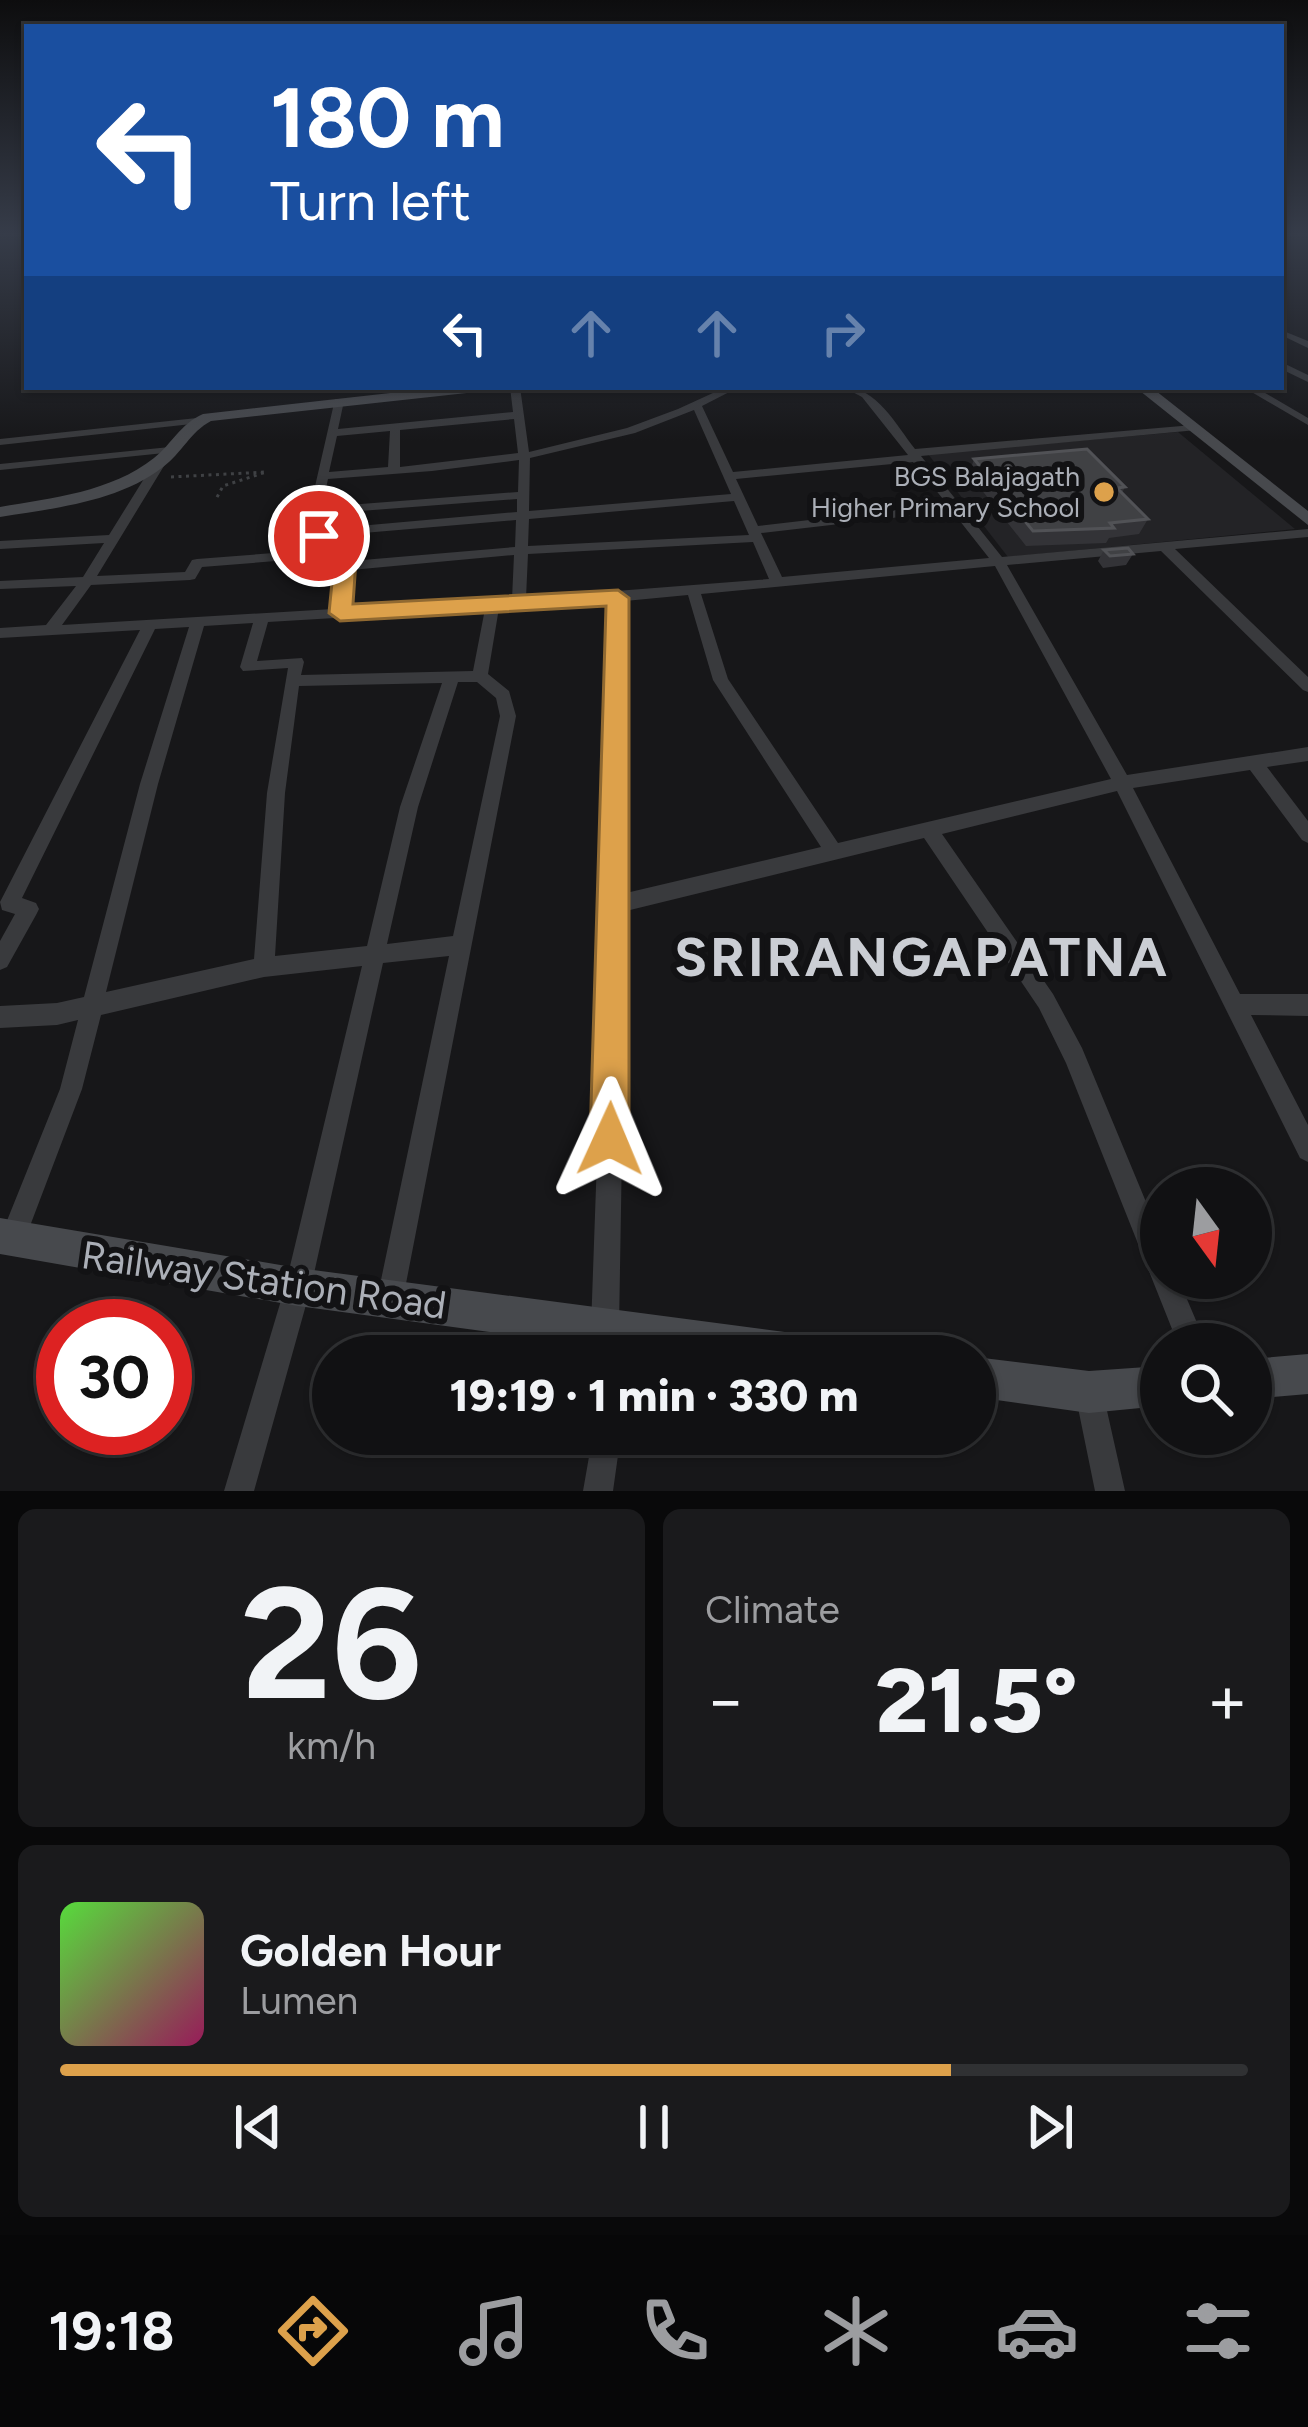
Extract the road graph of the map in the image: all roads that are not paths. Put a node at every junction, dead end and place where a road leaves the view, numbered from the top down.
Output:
1 (454, 390) edge
2 (515, 390) edge
3 (728, 390) edge
4 (856, 390) edge
5 (1146, 390) edge
6 (1253, 390) edge
7 (339, 401) junction
8 (697, 406) junction
9 (519, 415) junction
10 (197, 421) junction
11 (1308, 422) edge
12 (395, 427) junction
13 (1192, 428) junction
14 (332, 433) junction
15 (0, 442) edge
16 (165, 455) junction
17 (915, 456) junction
18 (526, 460) junction
19 (0, 467) edge
20 (394, 470) junction
21 (322, 476) junction
22 (728, 476) junction
23 (523, 495) junction
24 (737, 497) junction
25 (956, 507) junction
26 (315, 511) junction
27 (0, 512) edge
28 (522, 517) junction
29 (1308, 520) edge
30 (318, 533) junction
31 (1308, 533) edge
32 (755, 534) junction
33 (112, 539) junction
34 (0, 545) edge
35 (1165, 547) junction
36 (521, 550) junction
37 (342, 559) junction
38 (999, 562) junction
39 (87, 581) junction
40 (778, 583) junction
41 (0, 585) edge
42 (693, 590) junction
43 (618, 598) junction
44 (519, 602) junction
45 (493, 604) junction
46 (340, 613) junction
47 (262, 618) junction
48 (198, 621) junction
49 (150, 624) junction
50 (50, 630) junction
51 (0, 633) edge
52 (480, 676) junction
53 (452, 677) junction
54 (292, 681) junction
55 (1308, 686) edge
56 (1308, 754) edge
57 (1254, 762) junction
58 (1122, 783) junction
59 (928, 830) junction
60 (1308, 835) edge
61 (834, 852) junction
62 (616, 904) junction
63 (461, 945) junction
64 (374, 952) junction
65 (0, 960) edge
66 (264, 967) junction
67 (1234, 1004) junction
68 (1308, 1005) edge
69 (96, 1006) junction
70 (0, 1017) edge
71 (1308, 1150) edge
72 (1140, 1218) edge
73 (6, 1238) edge
74 (298, 1287) junction
75 (390, 1299) junction
76 (598, 1335) edge
77 (615, 1335) edge
78 (1308, 1374) edge
79 (1272, 1377) edge
80 (996, 1380) edge
81 (1140, 1389) edge
82 (1089, 1393) junction
83 (604, 1455) edge
84 (239, 1491) edge
85 (598, 1491) edge
86 (1110, 1491) edge

1 - 7 street
2 - 9 street
3 - 8 street
4 - 17 street
5 - 13 street
6 - 11 street
7 - 10 street
7 - 14 street
8 - 18 street
8 - 22 street
9 - 12 street
9 - 18 street
10 - 15 street
10 - 16 street
12 - 14 street
12 - 20 street
13 - 17 street
13 - 29 street
14 - 21 street
16 - 19 street
16 - 27 street
16 - 33 street
17 - 22 street
17 - 25 street
18 - 20 street
18 - 23 street
20 - 21 street
21 - 26 street
22 - 24 street
23 - 26 street
23 - 28 street
24 - 28 street
24 - 32 street
25 - 32 street
25 - 38 street
26 - 30 street
28 - 30 street
28 - 36 street
30 - 37 street
31 - 35 street
32 - 36 street
32 - 40 street
33 - 34 street
33 - 39 street
35 - 38 street
35 - 55 street
36 - 37 street
36 - 44 street
37 - 39 street
37 - 46 street
38 - 40 street
38 - 58 street
39 - 41 street
39 - 50 street
40 - 42 street
42 - 43 street
42 - 61 street
43 - 44 street
43 - 62 street
44 - 45 street
45 - 46 street
45 - 52 street
46 - 47 street
47 - 48 street
47 - 54 street
48 - 49 street
48 - 69 street
49 - 50 street
49 - 65 street
50 - 51 street
52 - 53 street
52 - 63 street
53 - 54 street
53 - 64 street
54 - 66 street
56 - 57 street
57 - 58 street
57 - 60 street
58 - 59 street
58 - 67 street
59 - 61 street
59 - 72 street
61 - 62 street
62 - 77 street
63 - 64 street
63 - 75 street
64 - 66 street
64 - 74 street
66 - 69 street
67 - 68 street
67 - 71 street
69 - 70 street
69 - 73 street
73 - 74 street, Railway Station Road
74 - 75 street, Railway Station Road
74 - 84 street
75 - 76 street, Railway Station Road
78 - 79 street
80 - 82 street
81 - 82 street
82 - 86 street
83 - 85 street

